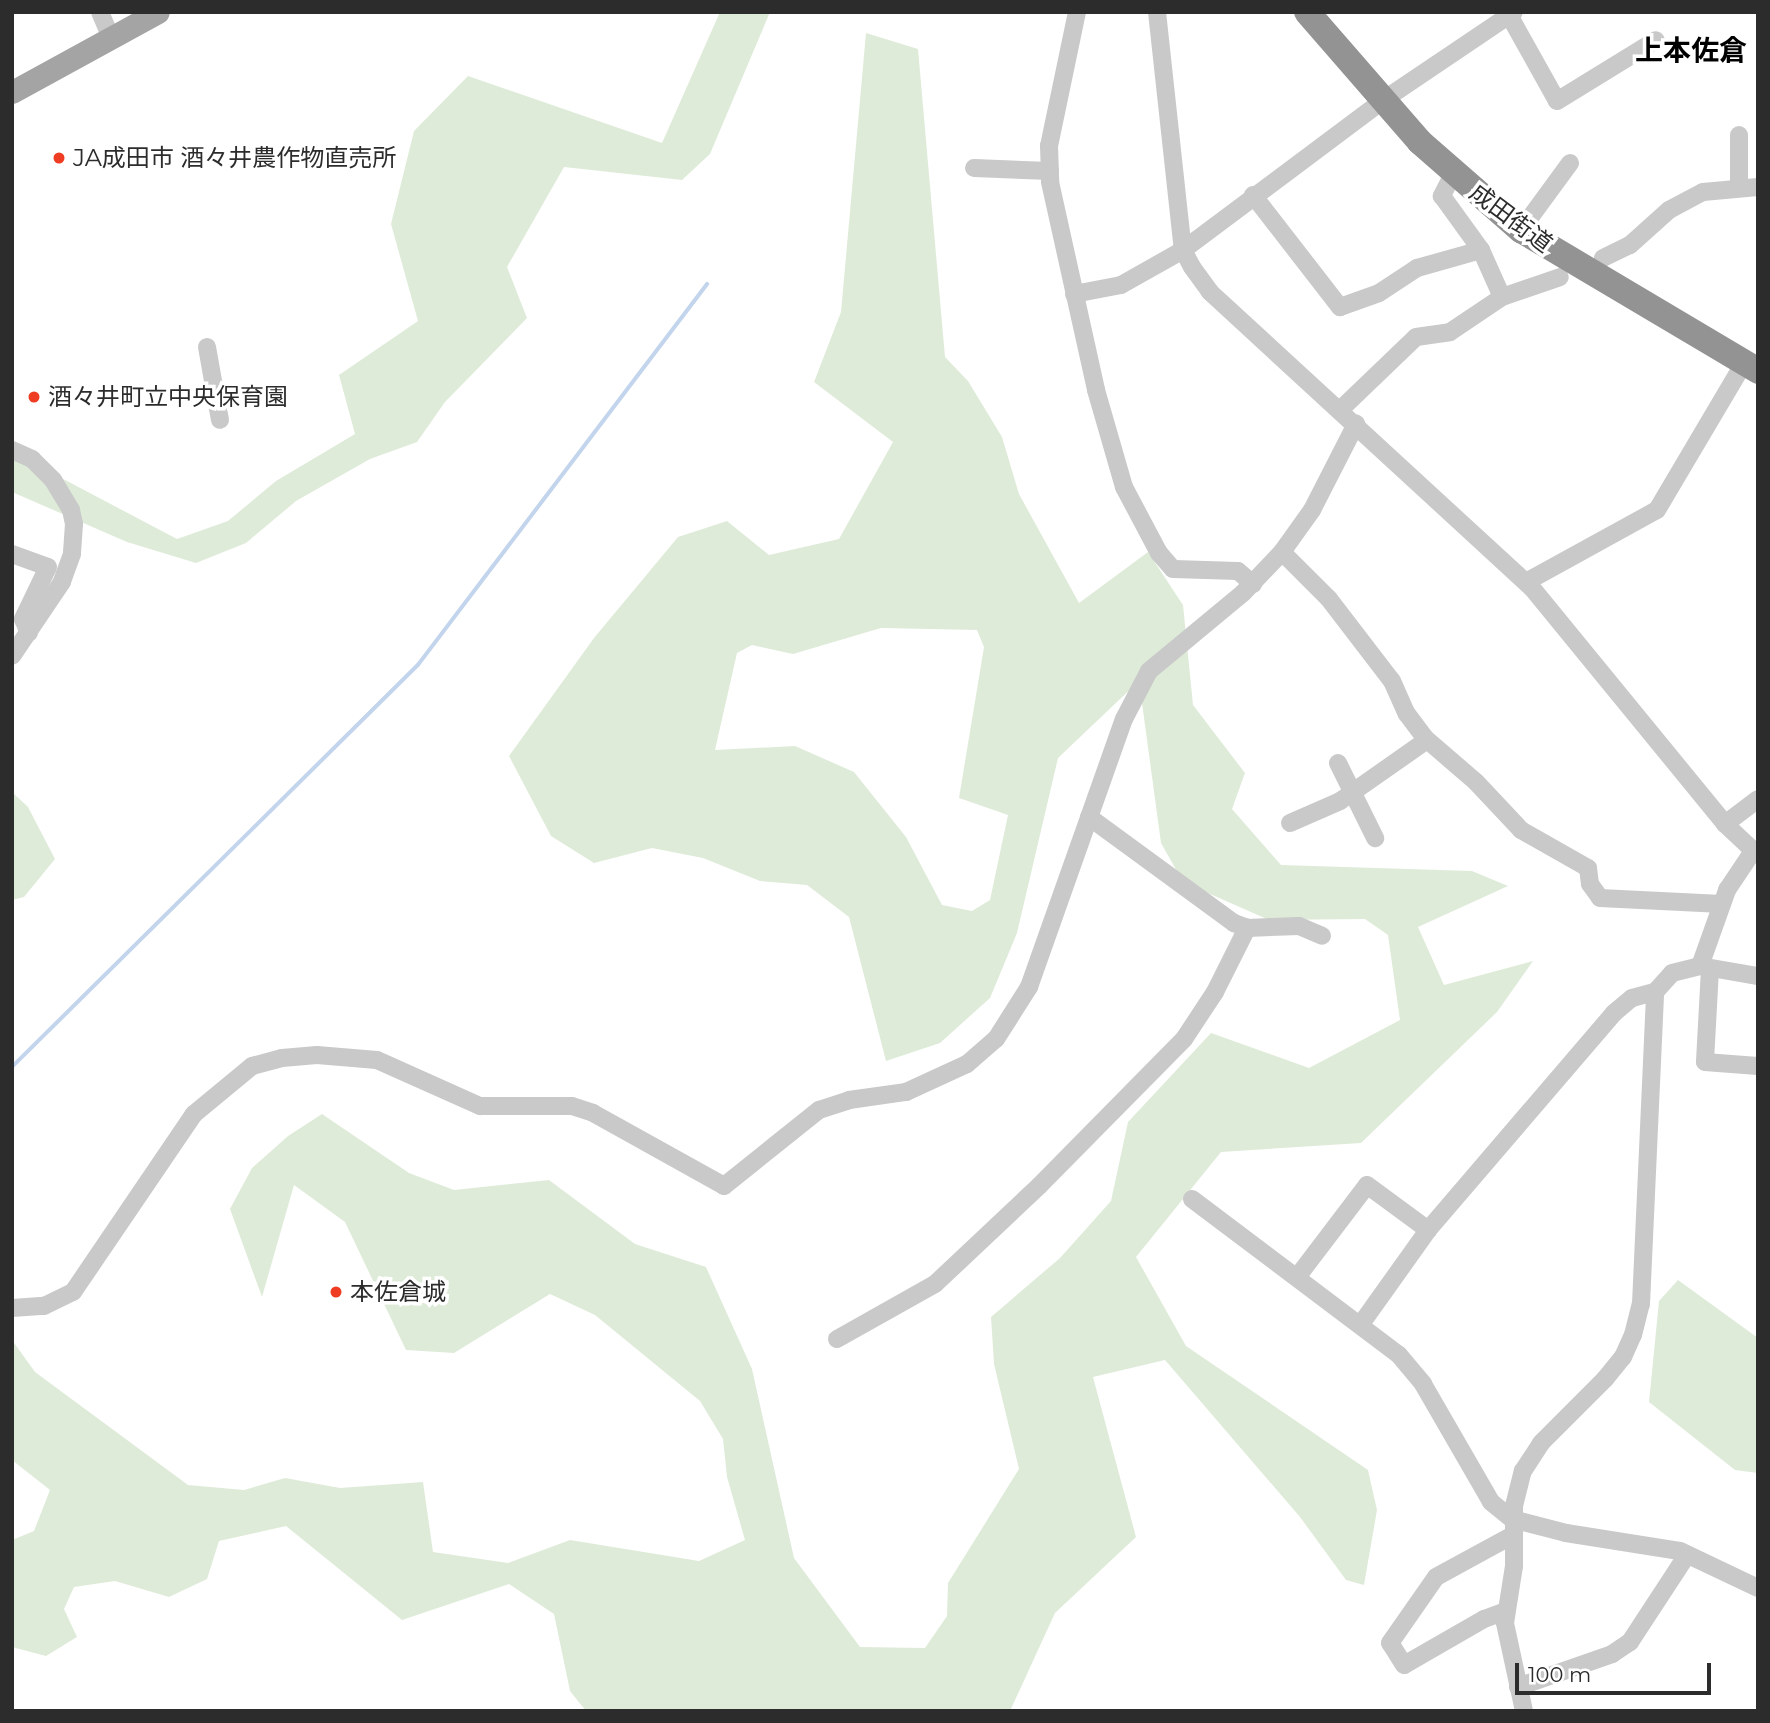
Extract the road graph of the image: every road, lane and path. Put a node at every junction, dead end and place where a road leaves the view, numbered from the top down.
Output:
1 (100, 12) edge
2 (158, 12) edge
3 (1077, 12) edge
4 (1157, 12) edge
5 (1307, 12) edge
6 (1511, 14) edge
7 (111, 38) junction
8 (1656, 40) dead end
9 (12, 92) edge
10 (1381, 101) junction
11 (1739, 135) dead end
12 (1570, 163) dead end
13 (974, 169) dead end
14 (1050, 171) junction
15 (1453, 174) junction
16 (1739, 187) junction
17 (1758, 187) edge
18 (1253, 195) junction
19 (1521, 230) junction
20 (1184, 250) junction
21 (1481, 250) junction
22 (1603, 258) dead end
23 (1560, 277) dead end
24 (1074, 294) junction
25 (1502, 297) junction
26 (208, 347) dead end
27 (1751, 367) edge
28 (1340, 410) junction
29 (220, 420) dead end
30 (1356, 424) junction
31 (12, 450) edge
32 (1282, 552) junction
33 (12, 554) edge
34 (1526, 582) junction
35 (1253, 584) junction
36 (29, 633) junction
37 (12, 656) edge
38 (1427, 740) junction
39 (1338, 763) dead end
40 (1352, 793) junction
41 (1758, 799) edge
42 (1089, 817) junction
43 (1290, 823) dead end
44 (1725, 824) junction
45 (1375, 838) dead end
46 (1755, 853) edge
47 (1722, 904) junction
48 (1247, 928) junction
49 (1322, 936) dead end
50 (1705, 967) junction
51 (1758, 976) edge
52 (1654, 992) junction
53 (1758, 1066) edge
54 (1192, 1199) dead end
55 (1428, 1230) junction
56 (1298, 1276) junction
57 (12, 1308) edge
58 (1361, 1324) junction
59 (837, 1339) dead end
60 (1513, 1527) junction
61 (1687, 1555) junction
62 (1758, 1588) edge
63 (1506, 1611) junction
64 (1518, 1687) junction
65 (1524, 1711) edge

1 - 7 street
2 - 7 main road
3 - 14 street
4 - 20 street
5 - 10 highway, 成田街道
6 - 8 street
6 - 10 street
7 - 9 main road
10 - 15 highway, 成田街道
10 - 18 street
11 - 16 street
12 - 19 street
13 - 14 street
14 - 24 street
15 - 19 highway, 成田街道
15 - 21 street
16 - 17 street
16 - 22 street
18 - 20 street
18 - 21 street
19 - 27 highway, 成田街道
20 - 24 street
20 - 28 street
21 - 25 street
23 - 25 street
24 - 35 street
25 - 28 street
26 - 29 street
27 - 34 street
28 - 30 street
30 - 32 street
30 - 34 street
31 - 36 street
32 - 35 street
32 - 38 street
33 - 36 street
34 - 44 street
35 - 42 street
36 - 37 street
38 - 40 street
38 - 47 street
39 - 40 street
40 - 43 street
40 - 45 street
41 - 44 street
42 - 48 street
42 - 57 street
44 - 46 street
46 - 47 street
47 - 50 street
48 - 49 street
48 - 59 street
50 - 51 street
50 - 52 street
50 - 53 street
52 - 55 street
52 - 60 street
54 - 56 street
55 - 56 street
55 - 58 street
56 - 58 street
58 - 60 street
60 - 61 street
60 - 63 street
60 - 63 street
61 - 62 street
61 - 64 street
63 - 64 street
64 - 65 street

